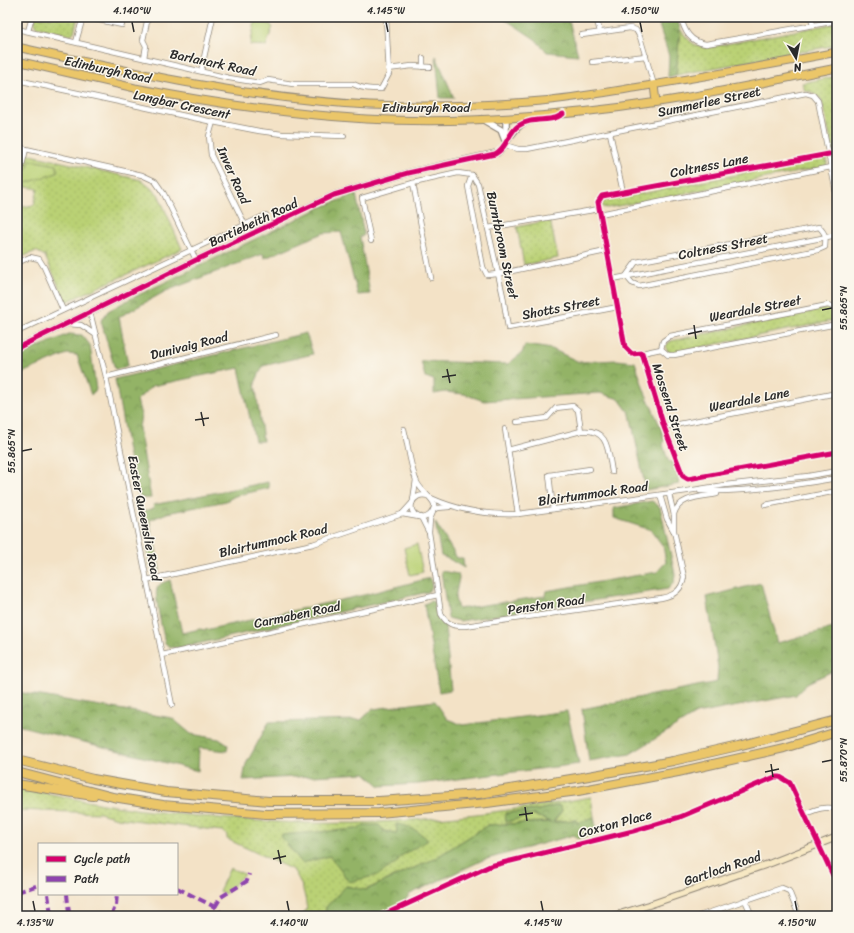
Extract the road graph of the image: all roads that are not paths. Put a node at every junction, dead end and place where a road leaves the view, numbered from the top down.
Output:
1 (32, 17) edge
2 (84, 17) edge
3 (114, 17) edge
4 (148, 17) edge
5 (213, 17) edge
6 (301, 17) edge
7 (308, 17) edge
8 (386, 17) edge
9 (596, 17) edge
10 (682, 17) edge
11 (811, 17) edge
12 (837, 21) edge
13 (113, 23) junction
14 (122, 25) dead end
15 (812, 25) junction
16 (17, 28) edge
17 (28, 31) junction
18 (600, 32) junction
19 (582, 35) dead end
20 (76, 42) junction
21 (17, 48) edge
22 (837, 52) edge
23 (646, 56) junction
24 (144, 58) junction
25 (423, 58) dead end
26 (17, 61) edge
27 (592, 62) dead end
28 (423, 67) junction
29 (430, 67) dead end
30 (837, 68) edge
31 (388, 69) junction
32 (201, 71) junction
33 (17, 80) edge
34 (654, 85) junction
35 (656, 102) junction
36 (507, 103) junction
37 (563, 114) junction
38 (506, 118) junction
39 (482, 119) junction
40 (212, 122) junction
41 (610, 133) junction
42 (344, 136) dead end
43 (505, 144) junction
44 (17, 147) edge
45 (26, 149) junction
46 (828, 154) junction
47 (831, 167) junction
48 (472, 175) junction
49 (413, 183) junction
50 (836, 183) edge
51 (17, 186) edge
52 (623, 192) junction
53 (837, 198) edge
54 (598, 202) joint
55 (599, 211) junction
56 (266, 215) dead end
57 (245, 225) junction
58 (488, 228) junction
59 (250, 235) junction
60 (837, 235) edge
61 (826, 237) junction
62 (371, 241) dead end
63 (192, 251) junction
64 (606, 251) junction
65 (196, 260) junction
66 (17, 263) edge
67 (498, 274) junction
68 (626, 276) junction
69 (431, 278) dead end
70 (613, 279) junction
71 (618, 307) junction
72 (837, 308) edge
73 (63, 310) junction
74 (90, 312) junction
75 (837, 322) edge
76 (66, 324) junction
77 (508, 328) joint
78 (17, 332) edge
79 (276, 335) dead end
80 (96, 336) junction
81 (17, 348) edge
82 (661, 349) junction
83 (642, 353) junction
84 (106, 377) junction
85 (837, 393) edge
86 (517, 422) dead end
87 (664, 427) junction
88 (404, 429) dead end
89 (505, 429) dead end
90 (581, 431) junction
91 (508, 450) junction
92 (837, 452) edge
93 (590, 468) dead end
94 (837, 470) edge
95 (612, 472) dead end
96 (837, 478) edge
97 (416, 480) junction
98 (687, 491) junction
99 (837, 491) edge
100 (726, 492) junction
101 (670, 494) junction
102 (660, 495) junction
103 (429, 497) junction
104 (412, 502) junction
105 (765, 505) dead end
106 (454, 506) junction
107 (553, 509) junction
108 (433, 511) junction
109 (402, 514) junction
110 (518, 514) junction
111 (674, 515) junction
112 (420, 517) junction
113 (674, 531) junction
114 (429, 532) junction
115 (146, 580) junction
116 (438, 596) junction
117 (162, 655) junction
118 (172, 705) dead end
119 (837, 716) edge
120 (837, 720) edge
121 (802, 730) junction
122 (837, 732) edge
123 (17, 754) edge
124 (17, 760) edge
125 (17, 772) edge
126 (63, 773) junction
127 (17, 784) edge
128 (113, 797) junction
129 (837, 809) edge
130 (805, 814) junction
131 (837, 837) edge
132 (819, 844) junction
133 (837, 883) edge
134 (745, 900) junction
135 (707, 915) edge
136 (381, 916) edge
137 (613, 916) edge
138 (699, 916) edge
139 (752, 916) edge
140 (799, 916) edge

1 - 17 street
2 - 13 street
2 - 20 street
3 - 13 street
4 - 24 street
5 - 32 street
6 - 7 street
8 - 31 street, Barlanark Road
9 - 18 street
10 - 15 street
11 - 15 street
12 - 15 street
13 - 14 street
16 - 17 street, Barlanark Road
17 - 20 street, Barlanark Road
18 - 19 street
18 - 23 street
20 - 24 street, Barlanark Road
21 - 36 main road, Edinburgh Road
22 - 34 main road, Edinburgh Road
23 - 27 street
23 - 34 street
24 - 32 street, Barlanark Road
25 - 28 street
26 - 39 main road, Edinburgh Road
28 - 29 street
28 - 31 street
30 - 35 main road, Edinburgh Road
31 - 32 street, Barlanark Road
33 - 40 street, Langbar Crescent
34 - 35 main road
34 - 36 main road, Edinburgh Road
35 - 37 main road, Edinburgh Road
36 - 38 main road
37 - 38 main road, Edinburgh Road
37 - 43 street
38 - 39 main road, Edinburgh Road
38 - 43 street
39 - 43 street
40 - 42 street, Langbar Crescent
40 - 57 street, Inver Road
41 - 43 street, Summerlee Street
41 - 46 street, Summerlee Street
41 - 52 street
43 - 59 street, Bartiebeith Road
44 - 45 street
45 - 51 street
45 - 63 street
46 - 47 street, Summerlee Street
46 - 52 street, Coltness Lane
47 - 50 street, Summerlee Street
47 - 55 street, Coltness Lane
48 - 49 street
48 - 58 street, Burntbroom Street
48 - 67 street, Burntbroom Street
49 - 62 street
49 - 69 street
50 - 53 street, Summerlee Street
52 - 54 street, Coltness Lane
54 - 55 street, Mossend Street
55 - 58 street, Coltness Lane
55 - 64 street, Mossend Street
56 - 57 street, Bartiebeith Road
57 - 59 street, Inver Road
57 - 63 street, Bartiebeith Road
58 - 67 street, Burntbroom Street
59 - 65 street, Bartiebeith Road
60 - 61 street, Coltness Street
61 - 68 street, Coltness Street
61 - 68 street
61 - 68 street
63 - 65 street
63 - 73 street, Bartiebeith Road
64 - 67 street
64 - 70 street, Mossend Street
65 - 74 street, Bartiebeith Road
66 - 73 street
67 - 77 street, Burntbroom Street
68 - 70 street, Coltness Street
70 - 71 street, Mossend Street
71 - 77 street, Shotts Street
71 - 83 street, Mossend Street
72 - 82 street, Weardale Street
73 - 78 street, Bartiebeith Road
74 - 76 street, Bartiebeith Road
74 - 80 street, Easter Queenslie Road
75 - 82 street
76 - 80 street
76 - 81 street, Bartiebeith Road
79 - 84 street, Dunivaig Road
80 - 84 street, Easter Queenslie Road
82 - 83 street
83 - 87 street, Mossend Street
84 - 115 street, Easter Queenslie Road
85 - 87 street, Weardale Lane
86 - 90 street
87 - 92 street, Mossend Street
88 - 97 street
89 - 91 street
90 - 91 street
90 - 95 street
91 - 110 street
93 - 107 street
94 - 98 street, Blairtummock Road
96 - 100 street, Blairtummock Road
97 - 103 street
97 - 104 street
98 - 100 street, Blairtummock Road
98 - 101 street, Blairtummock Road
99 - 105 street
100 - 111 street
101 - 102 street, Blairtummock Road
101 - 111 street, Penston Road
102 - 107 street, Blairtummock Road
102 - 113 street, Penston Road
103 - 104 street
103 - 106 street, Blairtummock Road
103 - 108 street
104 - 109 street, Blairtummock Road
104 - 112 street
106 - 108 street, Blairtummock Road
106 - 110 street, Blairtummock Road
107 - 110 street, Blairtummock Road
108 - 112 street
108 - 114 street
109 - 112 street, Blairtummock Road
109 - 115 street, Blairtummock Road
111 - 113 street, Penston Road
112 - 114 street
113 - 116 street, Penston Road
114 - 116 street, Penston Road
115 - 117 street, Easter Queenslie Road
116 - 117 street, Carmaben Road
117 - 118 street, Easter Queenslie Road
119 - 121 highway
120 - 121 highway
121 - 126 highway
122 - 128 highway
123 - 126 highway
124 - 126 highway
125 - 128 highway
127 - 128 highway
129 - 130 street
130 - 132 street, Coxton Place
130 - 136 street, Coxton Place
131 - 132 main road, Gartloch Road
132 - 133 street, Coxton Place
132 - 137 main road, Gartloch Road
134 - 135 street
134 - 139 street
134 - 140 street
135 - 138 street

